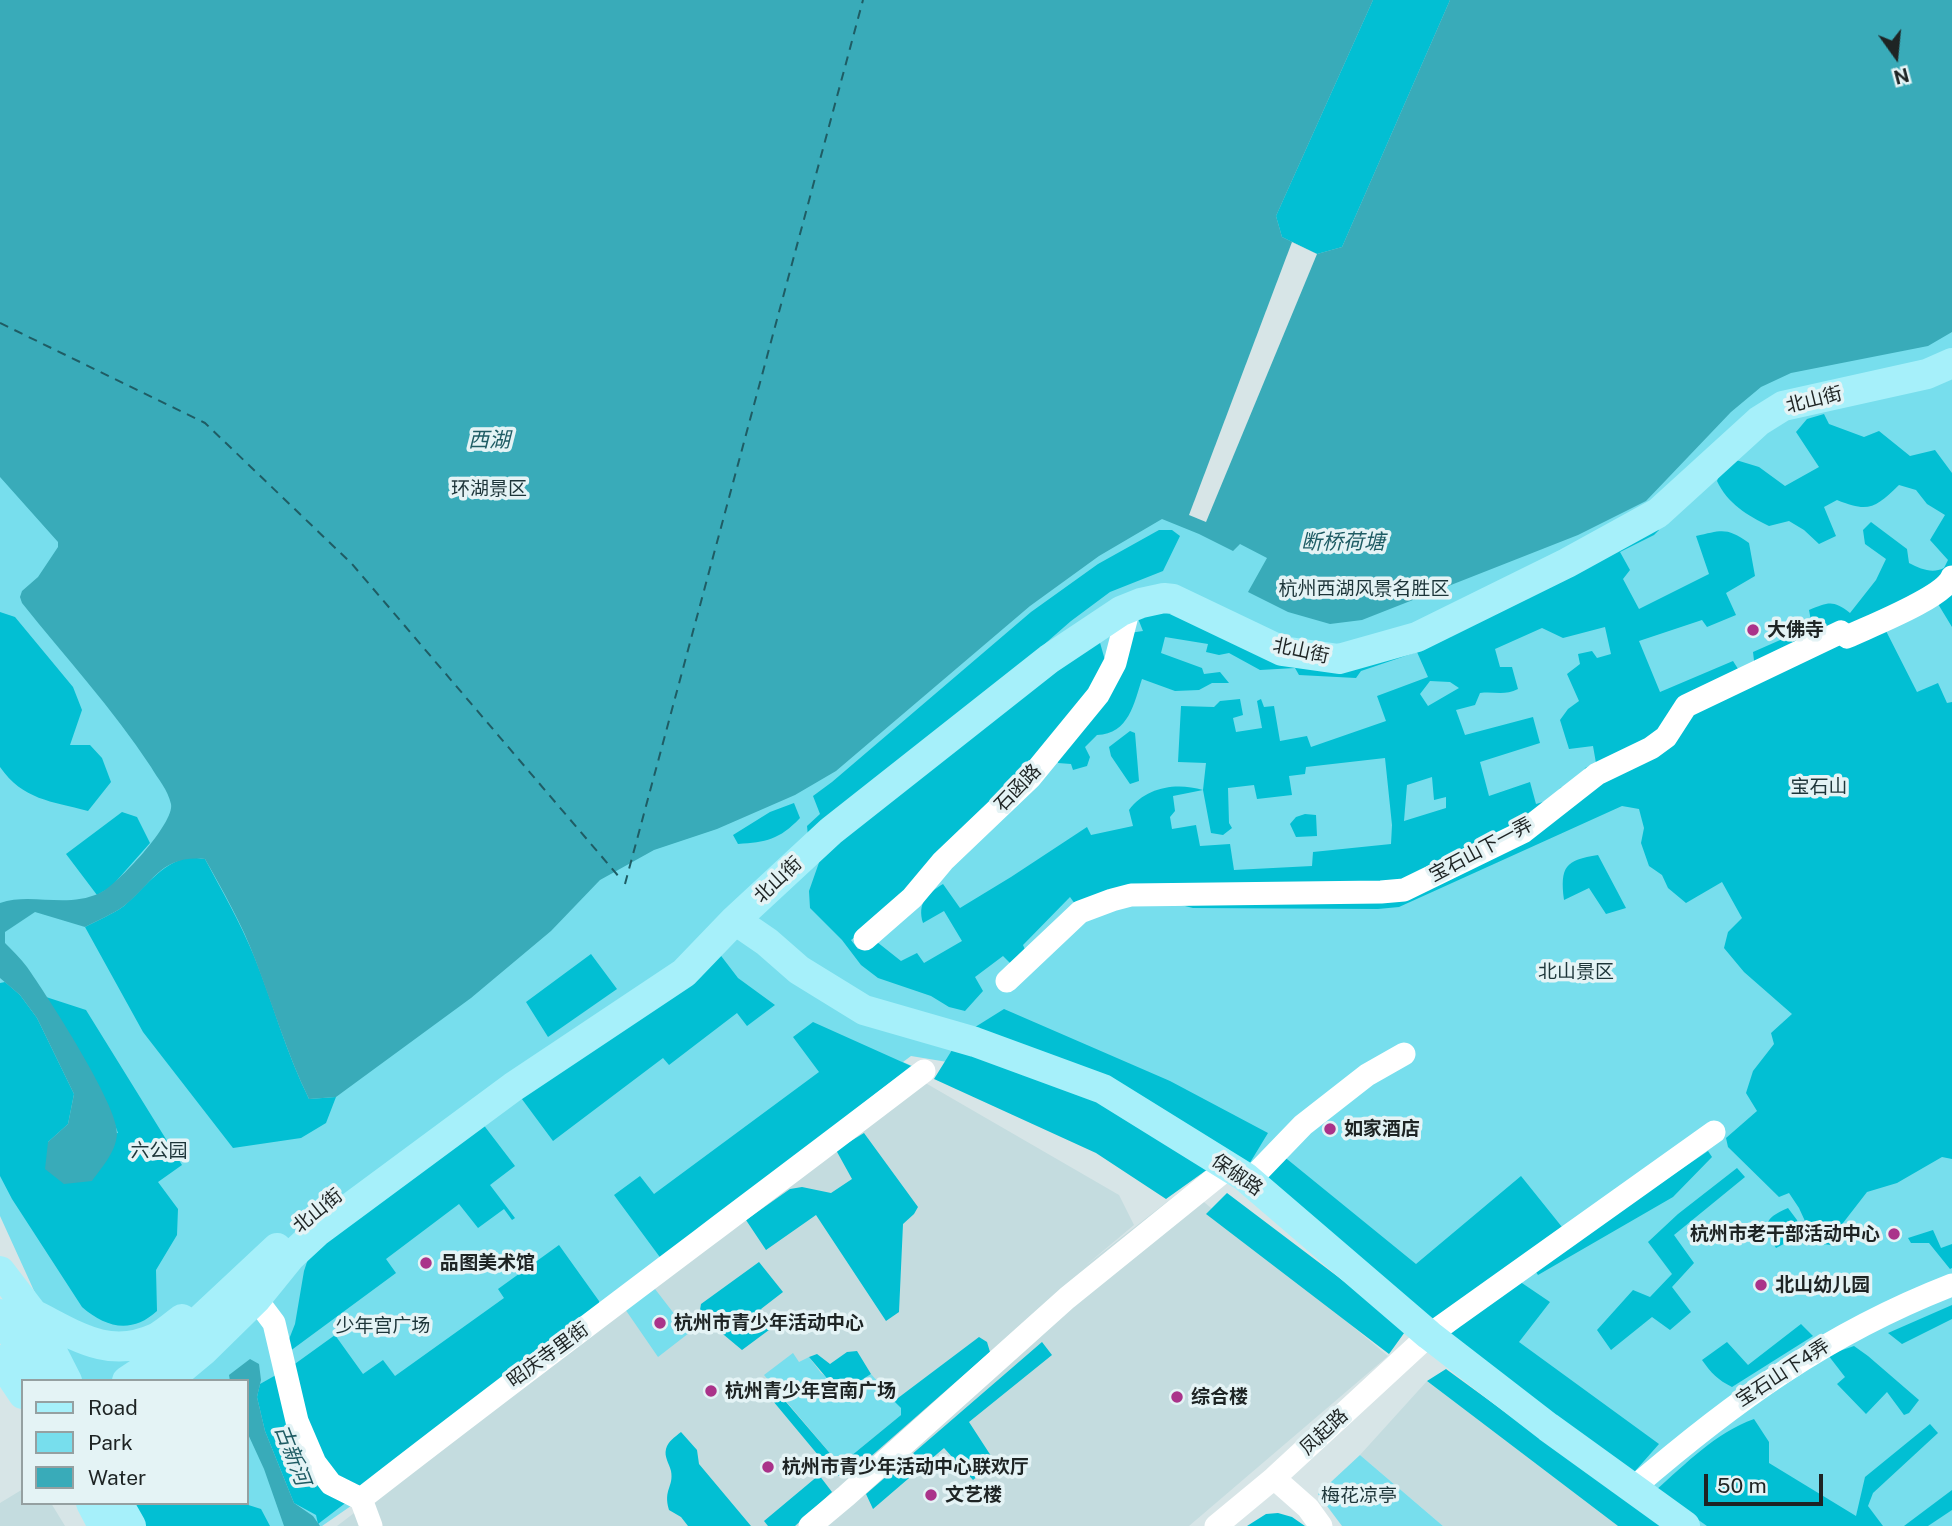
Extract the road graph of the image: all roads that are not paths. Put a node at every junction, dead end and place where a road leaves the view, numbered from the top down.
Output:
1 (1952, 363) edge
2 (1952, 577) edge
3 (1121, 611) junction
4 (735, 920) junction
5 (865, 939) dead end
6 (1007, 981) dead end
7 (1404, 1054) dead end
8 (924, 1072) dead end
9 (1714, 1132) dead end
10 (1239, 1174) junction
11 (266, 1260) junction
12 (0, 1271) edge
13 (1952, 1285) edge
14 (256, 1299) junction
15 (0, 1314) edge
16 (33, 1314) junction
17 (1429, 1335) junction
18 (0, 1360) edge
19 (39, 1379) edge
20 (66, 1379) edge
21 (130, 1379) edge
22 (169, 1379) edge
23 (21, 1391) edge
24 (1274, 1478) junction
25 (1632, 1489) junction
26 (361, 1499) junction
27 (92, 1505) edge
28 (119, 1505) edge
29 (103, 1526) edge
30 (131, 1526) edge
31 (371, 1526) edge
32 (810, 1526) edge
33 (1216, 1526) edge
34 (1321, 1526) edge
35 (1685, 1526) edge

1 - 3 main road, 北山街
2 - 6 street, 宝石山下一弄
3 - 4 main road, 北山街
3 - 5 street, 石函路
4 - 10 main road, 保俶路
4 - 11 main road, 北山街
4 - 14 main road, 北山街
7 - 10 street
8 - 26 street, 昭庆寺里街
9 - 17 street, 凤起路
10 - 17 main road, 保俶路
10 - 32 street
11 - 16 main road
11 - 21 main road, 北山街
12 - 16 main road
13 - 25 street, 宝石山下4弄
14 - 22 main road, 北山街
14 - 26 street
15 - 19 main road
16 - 20 main road
17 - 24 street, 凤起路
17 - 25 main road, 保俶路
18 - 23 main road
24 - 33 street, 凤起路
24 - 34 street
25 - 35 main road, 保俶路
26 - 31 street
27 - 29 main road
28 - 30 main road

